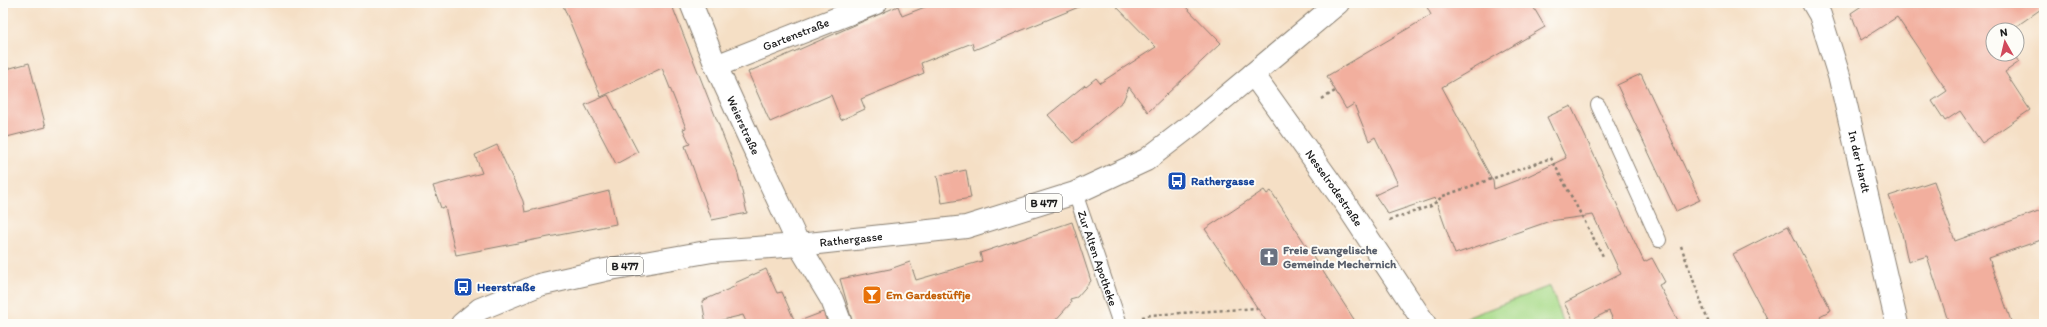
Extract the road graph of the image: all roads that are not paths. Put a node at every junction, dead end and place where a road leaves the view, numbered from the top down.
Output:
1 (691, 3) edge
2 (876, 3) edge
3 (1338, 3) edge
4 (1813, 3) edge
5 (716, 66) junction
6 (1253, 74) junction
7 (1598, 105) dead end
8 (1075, 193) junction
9 (1659, 240) dead end
10 (799, 245) junction
11 (1120, 323) edge
12 (462, 324) edge
13 (841, 324) edge
14 (1425, 324) edge
15 (1897, 324) edge

1 - 5 street, Weierstraße
2 - 5 street, Gartenstraße
3 - 6 street, Rathergasse / B 477
4 - 15 street, In der Hardt
5 - 10 street, Weierstraße
6 - 8 street, Rathergasse / B 477
6 - 14 street, Nesselrodestraße
7 - 9 lane
8 - 10 street, Rathergasse / B 477
8 - 11 lane, Zur Alten Apotheke
10 - 12 street, B 477
10 - 13 street, Weierstraße

